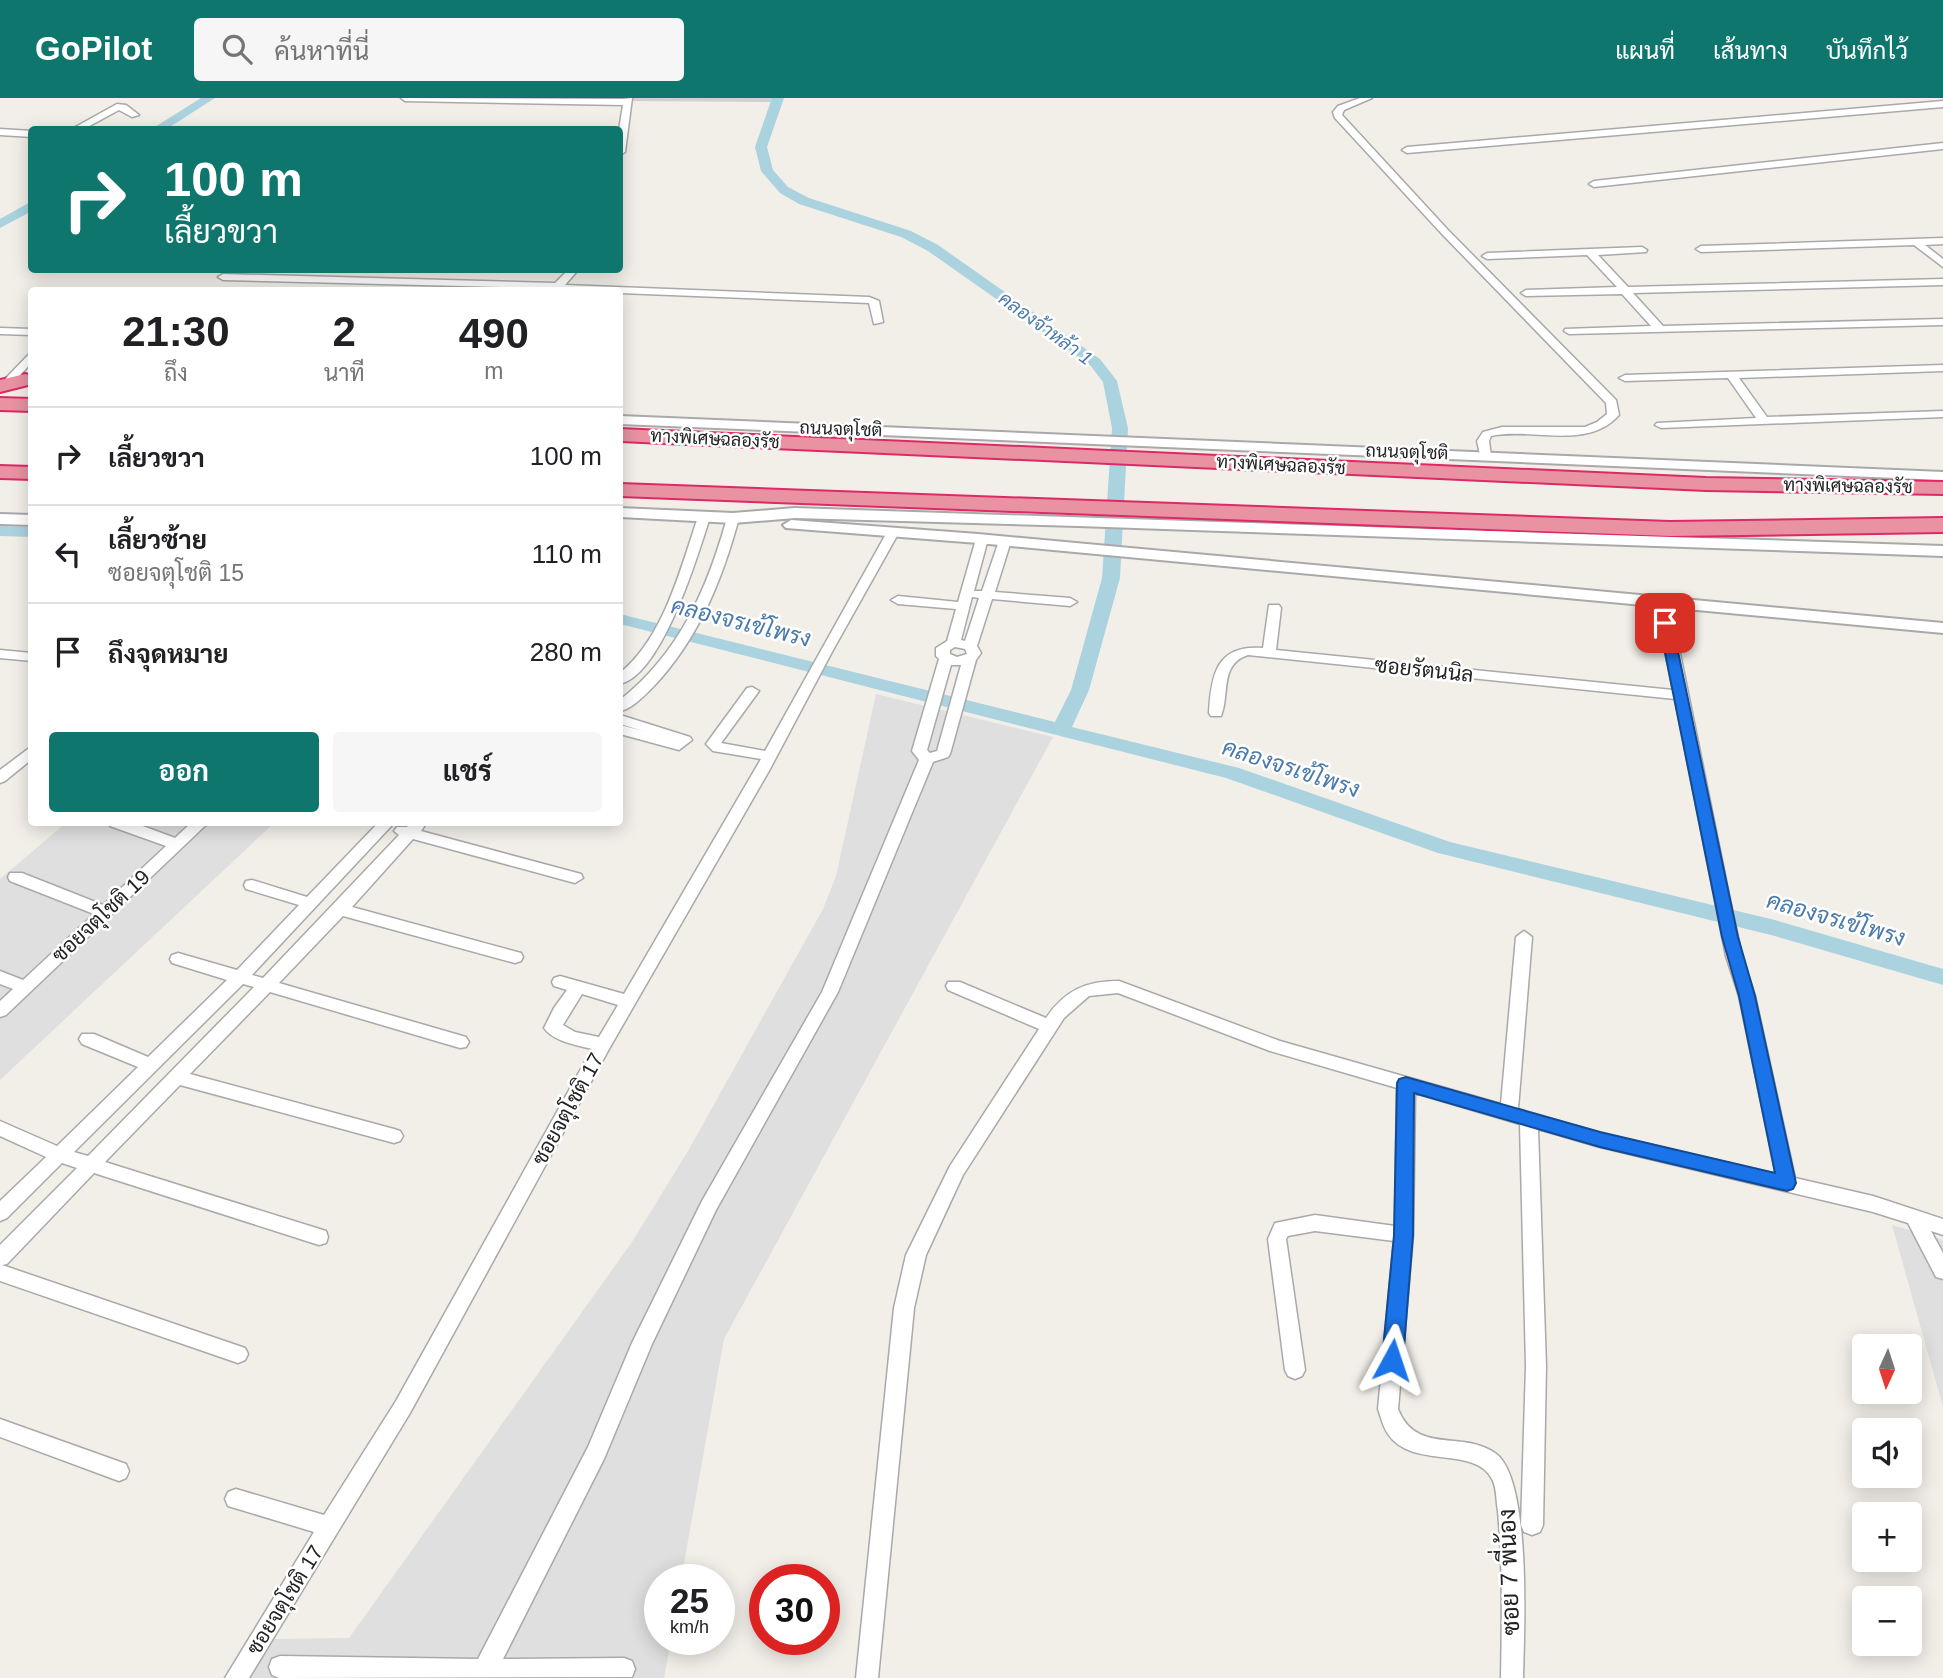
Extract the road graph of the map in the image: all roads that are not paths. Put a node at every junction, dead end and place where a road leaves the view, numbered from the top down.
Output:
1 (405, 98) edge
2 (1368, 98) edge
3 (627, 100) edge
4 (1943, 104) edge
5 (135, 115) dead end
6 (82, 126) edge
7 (623, 130) edge
8 (0, 132) edge
9 (28, 134) edge
10 (1943, 146) edge
11 (1407, 150) dead end
12 (1594, 184) dead end
13 (1943, 241) edge
14 (1916, 242) junction
15 (1701, 249) dead end
16 (1642, 250) dead end
17 (1590, 252) junction
18 (1487, 256) dead end
19 (1943, 264) edge
20 (570, 273) edge
21 (223, 277) dead end
22 (1943, 282) edge
23 (527, 287) edge
24 (558, 287) edge
25 (1627, 290) junction
26 (623, 291) edge
27 (1526, 293) dead end
28 (878, 322) dead end
29 (1943, 322) edge
30 (1660, 329) junction
31 (0, 331) edge
32 (1569, 331) dead end
33 (28, 332) edge
34 (28, 360) edge
35 (1943, 368) edge
36 (1731, 374) junction
37 (1625, 378) dead end
38 (13, 381) edge
39 (0, 404) edge
40 (28, 405) edge
41 (1943, 414) edge
42 (623, 420) edge
43 (1764, 421) junction
44 (1661, 425) dead end
45 (623, 435) edge
46 (1111, 440) joint
47 (1485, 456) junction
48 (0, 472) edge
49 (28, 473) edge
50 (1943, 476) edge
51 (1943, 488) edge
52 (623, 490) edge
53 (623, 513) edge
54 (1078, 514) junction
55 (1152, 516) junction
56 (704, 517) junction
57 (737, 518) junction
58 (0, 519) edge
59 (28, 520) edge
60 (1943, 525) edge
61 (892, 534) junction
62 (982, 538) junction
63 (1005, 541) junction
64 (1068, 546) junction
65 (1943, 551) edge
66 (987, 595) junction
67 (898, 600) dead end
68 (965, 600) junction
69 (1070, 602) dead end
70 (1663, 604) junction
71 (1274, 608) dead end
72 (1943, 628) edge
73 (953, 643) junction
74 (0, 654) edge
75 (1269, 654) junction
76 (28, 657) edge
77 (968, 659) junction
78 (944, 664) junction
79 (623, 677) edge
80 (752, 691) dead end
81 (1679, 695) junction
82 (623, 705) edge
83 (1216, 713) dead end
84 (623, 720) edge
85 (623, 731) edge
86 (28, 754) edge
87 (770, 756) junction
88 (928, 759) junction
89 (0, 778) edge
90 (126, 826) edge
91 (198, 826) edge
92 (381, 826) edge
93 (416, 828) edge
94 (178, 845) junction
95 (16, 877) dead end
96 (575, 878) dead end
97 (252, 885) dead end
98 (310, 903) junction
99 (340, 910) junction
100 (105, 912) junction
101 (1524, 937) dead end
102 (515, 957) dead end
103 (178, 959) dead end
104 (0, 977) edge
105 (239, 978) junction
106 (560, 982) dead end
107 (264, 985) junction
108 (954, 986) dead end
109 (25, 987) junction
110 (578, 987) junction
111 (630, 1002) junction
112 (0, 1011) edge
113 (1050, 1027) junction
114 (88, 1039) dead end
115 (460, 1042) dead end
116 (603, 1045) junction
117 (151, 1065) junction
118 (176, 1077) junction
119 (1406, 1083) junction
120 (1509, 1113) junction
121 (1529, 1119) junction
122 (0, 1128) edge
123 (394, 1136) dead end
124 (60, 1155) junction
125 (92, 1166) junction
126 (1787, 1183) junction
127 (0, 1213) edge
128 (1914, 1217) junction
129 (1943, 1227) edge
130 (1404, 1235) junction
131 (319, 1237) dead end
132 (0, 1258) edge
133 (1943, 1271) edge
134 (0, 1273) edge
135 (238, 1354) dead end
136 (1295, 1370) dead end
137 (0, 1428) edge
138 (119, 1471) dead end
139 (236, 1499) dead end
140 (1532, 1525) dead end
141 (330, 1527) junction
142 (280, 1667) dead end
143 (624, 1669) dead end
144 (483, 1674) edge
145 (236, 1678) edge
146 (867, 1678) edge
147 (1511, 1678) edge

1 - 3 street
2 - 47 street
3 - 7 street
4 - 11 street
5 - 6 street
8 - 9 street
10 - 12 street
13 - 14 street
14 - 15 street
14 - 19 street
16 - 17 street
17 - 18 street
17 - 25 street
20 - 24 street
21 - 23 street
22 - 25 street
25 - 27 street
25 - 30 street
26 - 28 street
29 - 30 street
30 - 32 street
31 - 33 street
34 - 38 street
35 - 36 street
36 - 37 street
36 - 43 street
39 - 40 highway
41 - 43 street
42 - 46 street, ถนนจตุโชติ
43 - 44 street
45 - 51 highway, ทางพิเศษฉลองรัช
46 - 47 street, ถนนจตุโชติ
47 - 50 street, ถนนจตุโชติ
48 - 49 highway
52 - 54 highway, ทางพิเศษฉลองรัช
53 - 56 street
54 - 55 highway, ทางพิเศษฉลองรัช
54 - 55 street
54 - 57 street
54 - 64 street
55 - 60 highway, ทางพิเศษฉลองรัช
55 - 65 street
56 - 57 street
56 - 79 street
57 - 61 street
57 - 82 street
58 - 59 street
61 - 62 street
61 - 87 street, ซอยจตุโชติ 17
62 - 63 street
62 - 68 street
63 - 64 street
63 - 66 street
64 - 70 street
66 - 68 street
66 - 69 street
66 - 77 street
67 - 68 street
68 - 73 street
70 - 72 street
70 - 81 street
71 - 75 street
73 - 77 street
73 - 78 street
74 - 76 street
75 - 81 street, ซอยรัตนนิล
75 - 83 street, ซอยรัตนนิล
77 - 78 street
77 - 88 street
78 - 88 street
80 - 87 street
81 - 126 street
84 - 85 street
86 - 89 street
87 - 111 street, ซอยจตุโชติ 17
88 - 144 street
90 - 94 street
91 - 94 street, ซอยจตุโชติ 19
92 - 98 street
93 - 96 street
93 - 99 street
94 - 100 street, ซอยจตุโชติ 19
95 - 100 street
97 - 98 street
98 - 105 street
99 - 102 street
99 - 107 street
100 - 109 street, ซอยจตุโชติ 19
101 - 120 street
103 - 105 street
104 - 109 street
105 - 107 street
105 - 117 street
106 - 110 street
107 - 115 street
107 - 118 street
108 - 113 street
109 - 112 street, ซอยจตุโชติ 19
110 - 111 street
110 - 116 street
111 - 116 street, ซอยจตุโชติ 17
113 - 119 street
113 - 146 street
114 - 117 street
116 - 141 street, ซอยจตุโชติ 17
117 - 124 street
118 - 123 street
118 - 125 street
119 - 120 street
119 - 130 street, ซอย 7 พี่น้อง
120 - 121 street
121 - 126 street
121 - 140 street
122 - 124 street
124 - 125 street
124 - 127 street
125 - 131 street
125 - 132 street
126 - 128 street
128 - 129 street
128 - 133 street
130 - 136 street
130 - 147 street, ซอย 7 พี่น้อง
134 - 135 street
137 - 138 street
139 - 141 street
141 - 145 street, ซอยจตุโชติ 17
142 - 144 street
143 - 144 street

